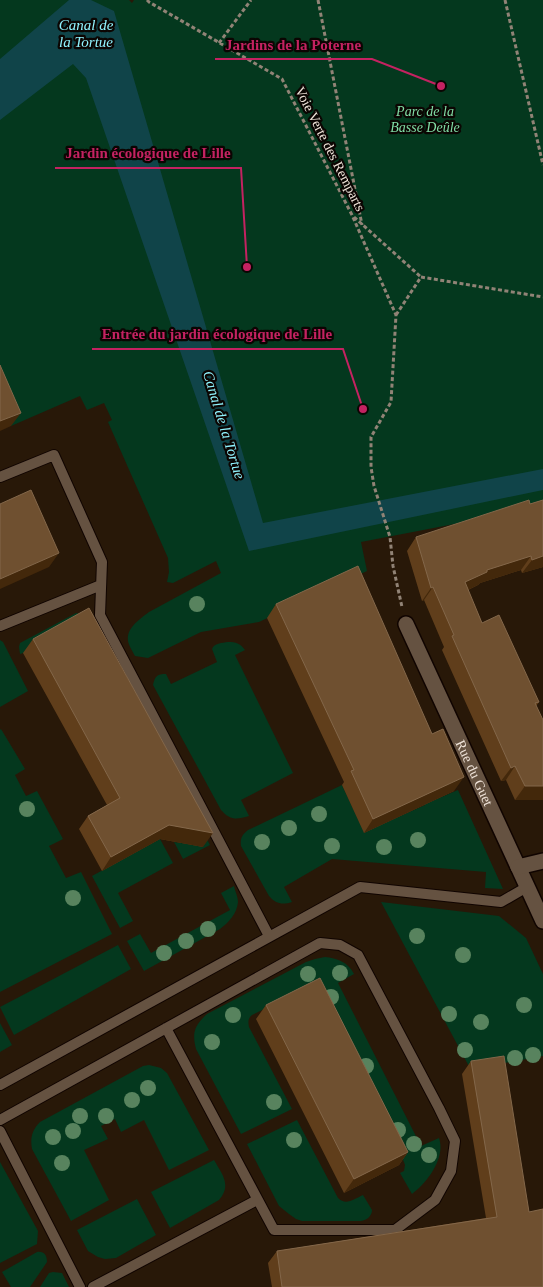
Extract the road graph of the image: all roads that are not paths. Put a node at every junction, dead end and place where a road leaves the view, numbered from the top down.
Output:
1 (0, 477) edge
2 (101, 585) junction
3 (406, 624) road end
4 (0, 626) edge
5 (543, 862) edge
6 (518, 868) junction
7 (527, 887) junction
8 (543, 921) edge
9 (269, 936) junction
10 (166, 1028) junction
11 (0, 1085) edge
12 (0, 1120) edge
13 (0, 1131) edge
14 (258, 1200) junction
15 (80, 1287) edge
16 (93, 1287) edge

1 - 2 lane
2 - 4 lane
2 - 9 lane
3 - 6 street, Rue du Guet
5 - 6 street
6 - 7 street, Rue du Guet
7 - 8 street, Rue du Guet
7 - 9 lane
9 - 11 lane
10 - 12 lane
10 - 14 lane
10 - 14 lane
13 - 15 lane
14 - 16 lane

